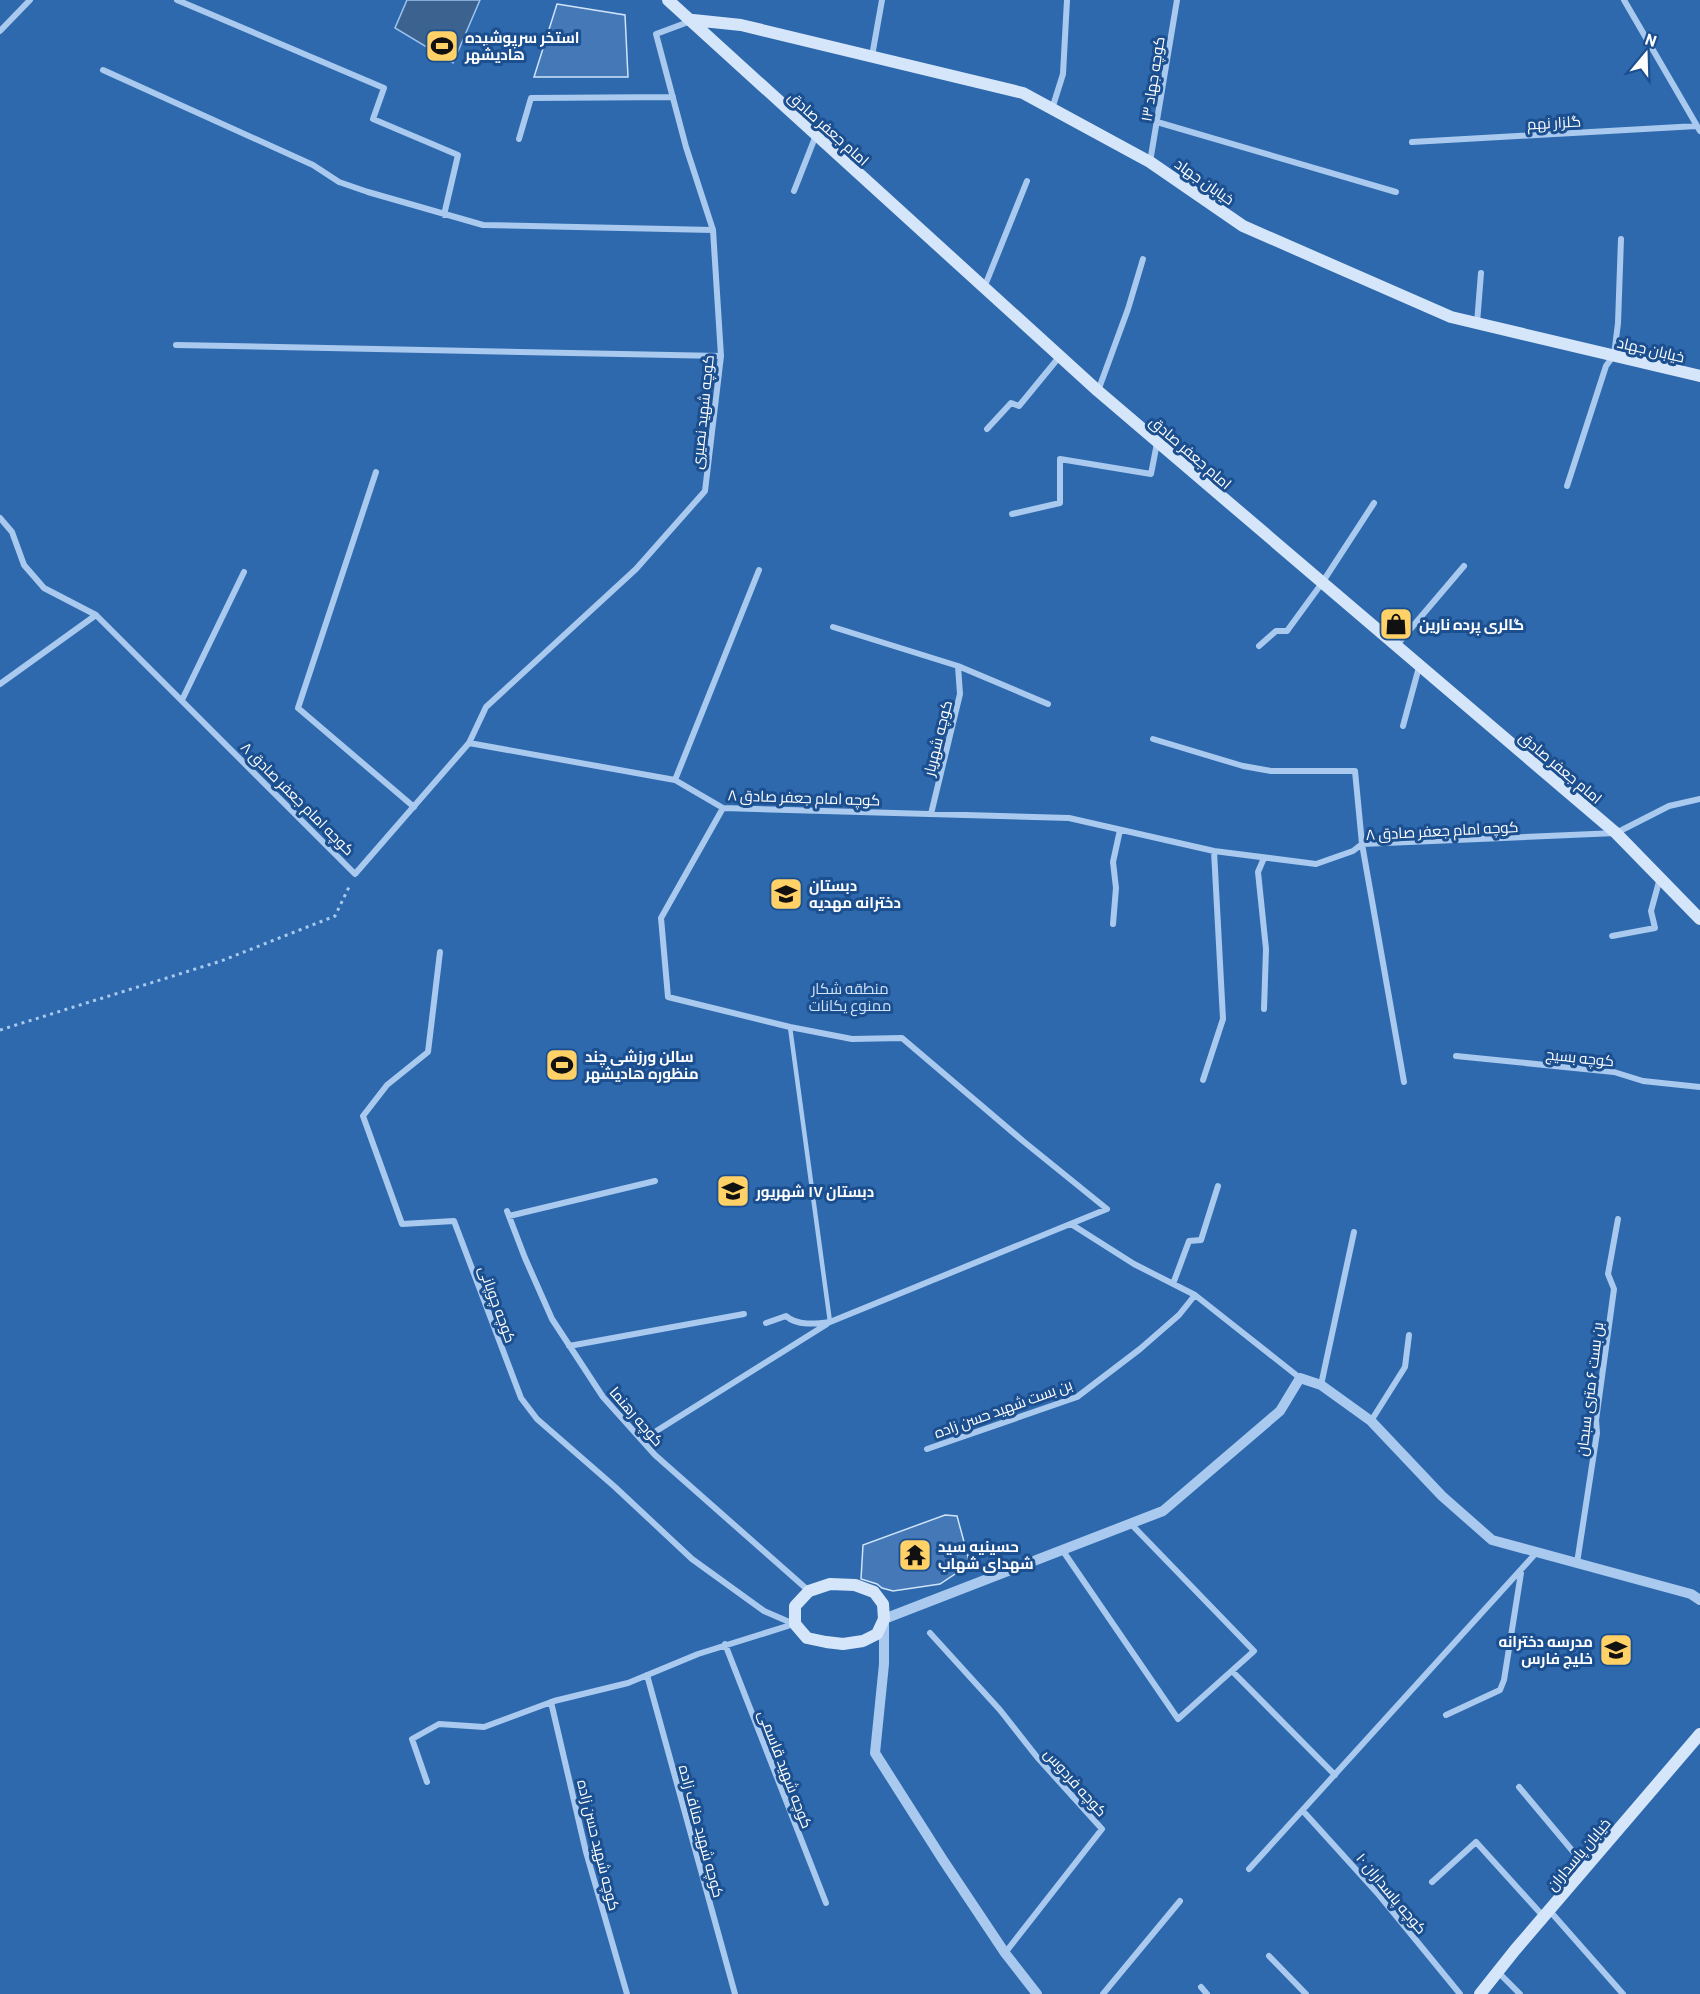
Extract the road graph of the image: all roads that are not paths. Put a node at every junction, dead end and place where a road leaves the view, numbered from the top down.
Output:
1 (30, 0) edge
2 (177, 0) edge
3 (668, 0) edge
4 (882, 0) edge
5 (1067, 0) edge
6 (1177, 0) edge
7 (1624, 0) edge
8 (693, 20) junction
9 (0, 31) edge
10 (872, 57) junction
11 (103, 70) dead end
12 (673, 97) junction
13 (1052, 109) junction
14 (1157, 122) junction
15 (1699, 128) edge
16 (816, 135) junction
17 (519, 139) dead end
18 (1412, 142) dead end
19 (1150, 162) junction
20 (1027, 181) dead end
21 (794, 191) dead end
22 (1396, 192) dead end
23 (444, 214) junction
24 (713, 230) junction
25 (1622, 239) dead end
26 (1143, 259) dead end
27 (1481, 273) dead end
28 (984, 288) junction
29 (1477, 323) junction
30 (176, 345) dead end
31 (1614, 355) junction
32 (721, 356) junction
33 (1060, 356) junction
34 (1700, 376) edge
35 (1098, 391) junction
36 (987, 429) dead end
37 (1157, 443) junction
38 (376, 472) dead end
39 (1567, 486) dead end
40 (1374, 503) dead end
41 (1012, 514) dead end
42 (0, 518) edge
43 (1464, 566) dead end
44 (759, 570) dead end
45 (244, 572) dead end
46 (1322, 583) junction
47 (96, 615) junction
48 (832, 627) dead end
49 (1259, 646) dead end
50 (1396, 646) junction
51 (958, 666) junction
52 (1420, 666) junction
53 (0, 684) edge
54 (182, 700) junction
55 (1048, 704) dead end
56 (1403, 726) dead end
57 (1153, 739) dead end
58 (469, 743) junction
59 (675, 780) junction
60 (1700, 799) edge
61 (414, 807) junction
62 (723, 808) junction
63 (931, 814) junction
64 (1120, 830) junction
65 (1616, 833) junction
66 (1362, 844) junction
67 (1214, 851) junction
68 (1264, 858) junction
69 (1660, 878) junction
70 (1700, 919) edge
71 (1113, 924) dead end
72 (1612, 936) dead end
73 (440, 952) dead end
74 (1264, 1009) dead end
75 (790, 1027) junction
76 (1456, 1056) dead end
77 (1203, 1080) dead end
78 (1404, 1082) dead end
79 (1700, 1087) edge
80 (655, 1181) dead end
81 (1218, 1186) dead end
82 (1618, 1219) dead end
83 (1071, 1224) junction
84 (1354, 1232) dead end
85 (1173, 1284) junction
86 (1195, 1295) junction
87 (744, 1314) dead end
88 (830, 1322) junction
89 (766, 1323) dead end
90 (1409, 1335) dead end
91 (569, 1346) junction
92 (1300, 1378) junction
93 (1321, 1385) junction
94 (1371, 1421) junction
95 (642, 1440) junction
96 (927, 1449) dead end
97 (1130, 1523) junction
98 (1064, 1551) junction
99 (1536, 1553) junction
100 (1577, 1564) junction
101 (1521, 1572) junction
102 (808, 1591) junction
103 (1700, 1600) edge
104 (884, 1619) junction
105 (795, 1624) junction
106 (930, 1633) dead end
107 (725, 1644) junction
108 (1232, 1671) junction
109 (647, 1675) junction
110 (551, 1702) junction
111 (1446, 1716) dead end
112 (1700, 1734) edge
113 (1335, 1775) junction
114 (427, 1782) dead end
115 (1519, 1787) dead end
116 (1303, 1810) junction
117 (1586, 1867) junction
118 (1249, 1869) dead end
119 (1431, 1882) dead end
120 (1180, 1901) dead end
121 (826, 1903) dead end
122 (1546, 1914) junction
123 (1005, 1953) junction
124 (1269, 1956) dead end
125 (1497, 1971) junction
126 (1201, 1987) dead end
127 (627, 1994) edge
128 (735, 1994) edge
129 (1037, 1994) edge
130 (1103, 1994) edge
131 (1207, 1994) edge
132 (1306, 1994) edge
133 (1460, 1994) edge
134 (1480, 1994) edge
135 (1520, 1994) edge
136 (1623, 1994) edge

1 - 9 street
2 - 23 street
3 - 8 main road, امام جعفر صادق
4 - 10 street
5 - 13 street
6 - 14 street, کوچه جهاد ۱۳
7 - 15 street
8 - 10 main road, خیابان جهاد
8 - 12 street, کوچه شهید نصیری
8 - 16 main road, امام جعفر صادق
10 - 13 main road, خیابان جهاد
11 - 23 street
12 - 17 street
12 - 24 street, کوچه شهید نصیری
13 - 19 main road, خیابان جهاد
14 - 19 street, کوچه جهاد ۱۳
14 - 22 street
15 - 18 street, گلزار نهم
16 - 21 street
16 - 28 main road, امام جعفر صادق
19 - 29 main road, خیابان جهاد
20 - 28 street
23 - 24 street
24 - 32 street, کوچه شهید نصیری
25 - 31 street
26 - 35 street
27 - 29 street
28 - 33 main road, امام جعفر صادق
29 - 31 main road, خیابان جهاد
30 - 32 street
31 - 34 main road, خیابان جهاد
31 - 39 street
32 - 58 street, کوچه شهید نصیری
33 - 35 main road, امام جعفر صادق
33 - 36 street
35 - 37 main road, امام جعفر صادق
37 - 41 street
37 - 46 main road, امام جعفر صادق
38 - 61 street
40 - 46 street
42 - 47 street, کوچه امام جعفر صادق ۸
43 - 50 street
44 - 59 street
45 - 54 street
46 - 49 street
46 - 50 main road, امام جعفر صادق
47 - 53 street
47 - 54 street, کوچه امام جعفر صادق ۸
48 - 51 street
50 - 52 main road, امام جعفر صادق
51 - 55 street
51 - 63 street, کوچه شهریار
52 - 56 street
52 - 65 main road, امام جعفر صادق
54 - 61 street, کوچه امام جعفر صادق ۸
57 - 66 street
58 - 59 street, کوچه امام جعفر صادق ۸
58 - 61 street, کوچه امام جعفر صادق ۸
59 - 62 street, کوچه امام جعفر صادق ۸
60 - 65 street
62 - 63 street, کوچه امام جعفر صادق ۸
62 - 75 street
63 - 64 street, کوچه امام جعفر صادق ۸
64 - 67 street, کوچه امام جعفر صادق ۸
64 - 71 street
65 - 66 street, کوچه امام جعفر صادق ۸
65 - 69 main road, امام جعفر صادق
66 - 68 street, کوچه امام جعفر صادق ۸
66 - 78 street
67 - 68 street, کوچه امام جعفر صادق ۸
67 - 77 street
68 - 74 street
69 - 70 main road, امام جعفر صادق
69 - 72 street
73 - 105 street, کوچه چوپانی
75 - 83 street
75 - 88 lane
76 - 79 street, کوچه بسیج
80 - 91 street, کوچه رهنما
81 - 85 street
82 - 100 street, بن بست ۶ متری سبحان
83 - 85 street
83 - 88 street
84 - 93 street
85 - 86 street
86 - 92 street
86 - 96 street, بن بست شهید حسن زاده
87 - 91 street
88 - 89 street
88 - 95 street
90 - 94 street
91 - 95 street, کوچه رهنما
92 - 93 street
92 - 97 street
93 - 94 street
94 - 99 street
95 - 102 street, کوچه رهنما
97 - 98 street
97 - 108 street
98 - 104 street
98 - 108 street
99 - 100 street
99 - 101 street
100 - 103 street
101 - 111 street
101 - 113 street
102 - 104 main road
102 - 105 main road
104 - 105 main road
104 - 123 street
105 - 107 street
106 - 123 street, کوچه فردوس
107 - 109 street
107 - 121 street, کوچه شهید قاسمی
108 - 113 street
109 - 110 street
109 - 128 street, کوچه شهید مناف زاده
110 - 114 street
110 - 127 street, کوچه شهید حسن زاده
112 - 117 main road, خیابان پاسداران
113 - 116 street
115 - 117 street
116 - 118 street
116 - 133 street, کوچه پاسداران ۱۰
117 - 122 main road, خیابان پاسداران
119 - 122 street
120 - 130 street
122 - 125 main road, خیابان پاسداران
122 - 136 street
123 - 129 street
124 - 132 street
125 - 134 main road, خیابان پاسداران
125 - 135 street
126 - 131 street

